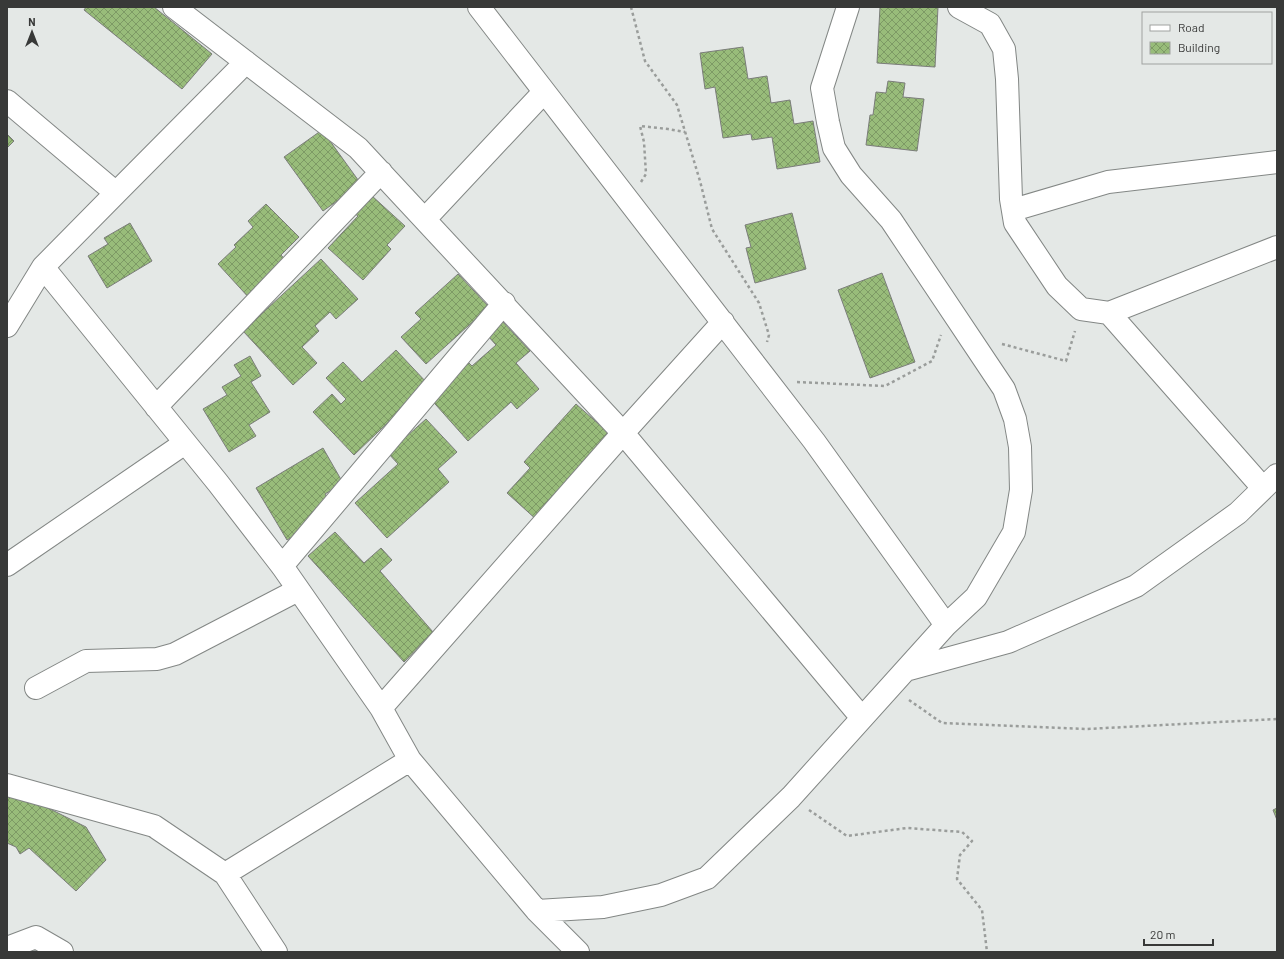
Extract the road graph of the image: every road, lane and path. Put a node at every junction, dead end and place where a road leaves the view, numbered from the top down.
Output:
1 (174, 7) edge
2 (479, 7) edge
3 (631, 7) edge
4 (848, 7) edge
5 (959, 7) edge
6 (246, 62) junction
7 (544, 92) junction
8 (7, 100) edge
9 (685, 132) junction
10 (1277, 162) edge
11 (381, 172) junction
12 (116, 193) junction
13 (630, 202) junction
14 (1013, 210) junction
15 (425, 219) junction
16 (1277, 247) edge
17 (43, 267) junction
18 (504, 303) junction
19 (950, 307) junction
20 (1081, 309) junction
21 (1109, 313) junction
22 (723, 322) junction
23 (7, 326) edge
24 (968, 336) junction
25 (765, 377) junction
26 (156, 407) junction
27 (623, 433) junction
28 (185, 443) junction
29 (1270, 481) edge
30 (7, 565) edge
31 (282, 566) junction
32 (298, 590) junction
33 (946, 625) junction
34 (906, 670) junction
35 (890, 687) junction
36 (36, 688) dead end
37 (381, 708) junction
38 (862, 718) junction
39 (1277, 719) edge
40 (410, 760) junction
41 (7, 785) edge
42 (791, 797) junction
43 (225, 874) junction
44 (537, 910) junction
45 (7, 948) edge
46 (62, 952) edge
47 (276, 952) edge
48 (578, 952) edge
49 (987, 952) edge

1 - 6 street
2 - 7 street
3 - 9 path
4 - 19 street
5 - 14 street
6 - 11 street
6 - 12 street
7 - 13 street
7 - 15 street
8 - 12 street
9 - 13 path
9 - 25 path
10 - 14 street
11 - 15 street
11 - 26 street
12 - 17 street
13 - 22 street
14 - 20 street
15 - 18 street
16 - 21 street
17 - 23 street
17 - 26 street
18 - 27 street
18 - 31 street
19 - 24 street
19 - 25 path
20 - 21 street
20 - 24 path
21 - 29 street
22 - 25 street
22 - 27 street
24 - 33 street
25 - 33 street
26 - 28 street
27 - 37 street
27 - 38 street
28 - 30 street
28 - 31 street
29 - 34 street
31 - 32 street
32 - 36 street
32 - 37 street
33 - 34 street
34 - 35 street
35 - 38 street
35 - 39 path
37 - 40 street
38 - 42 street
40 - 43 street
40 - 44 street
41 - 43 street
42 - 44 street
42 - 49 path
43 - 47 street
44 - 48 street
45 - 46 street

